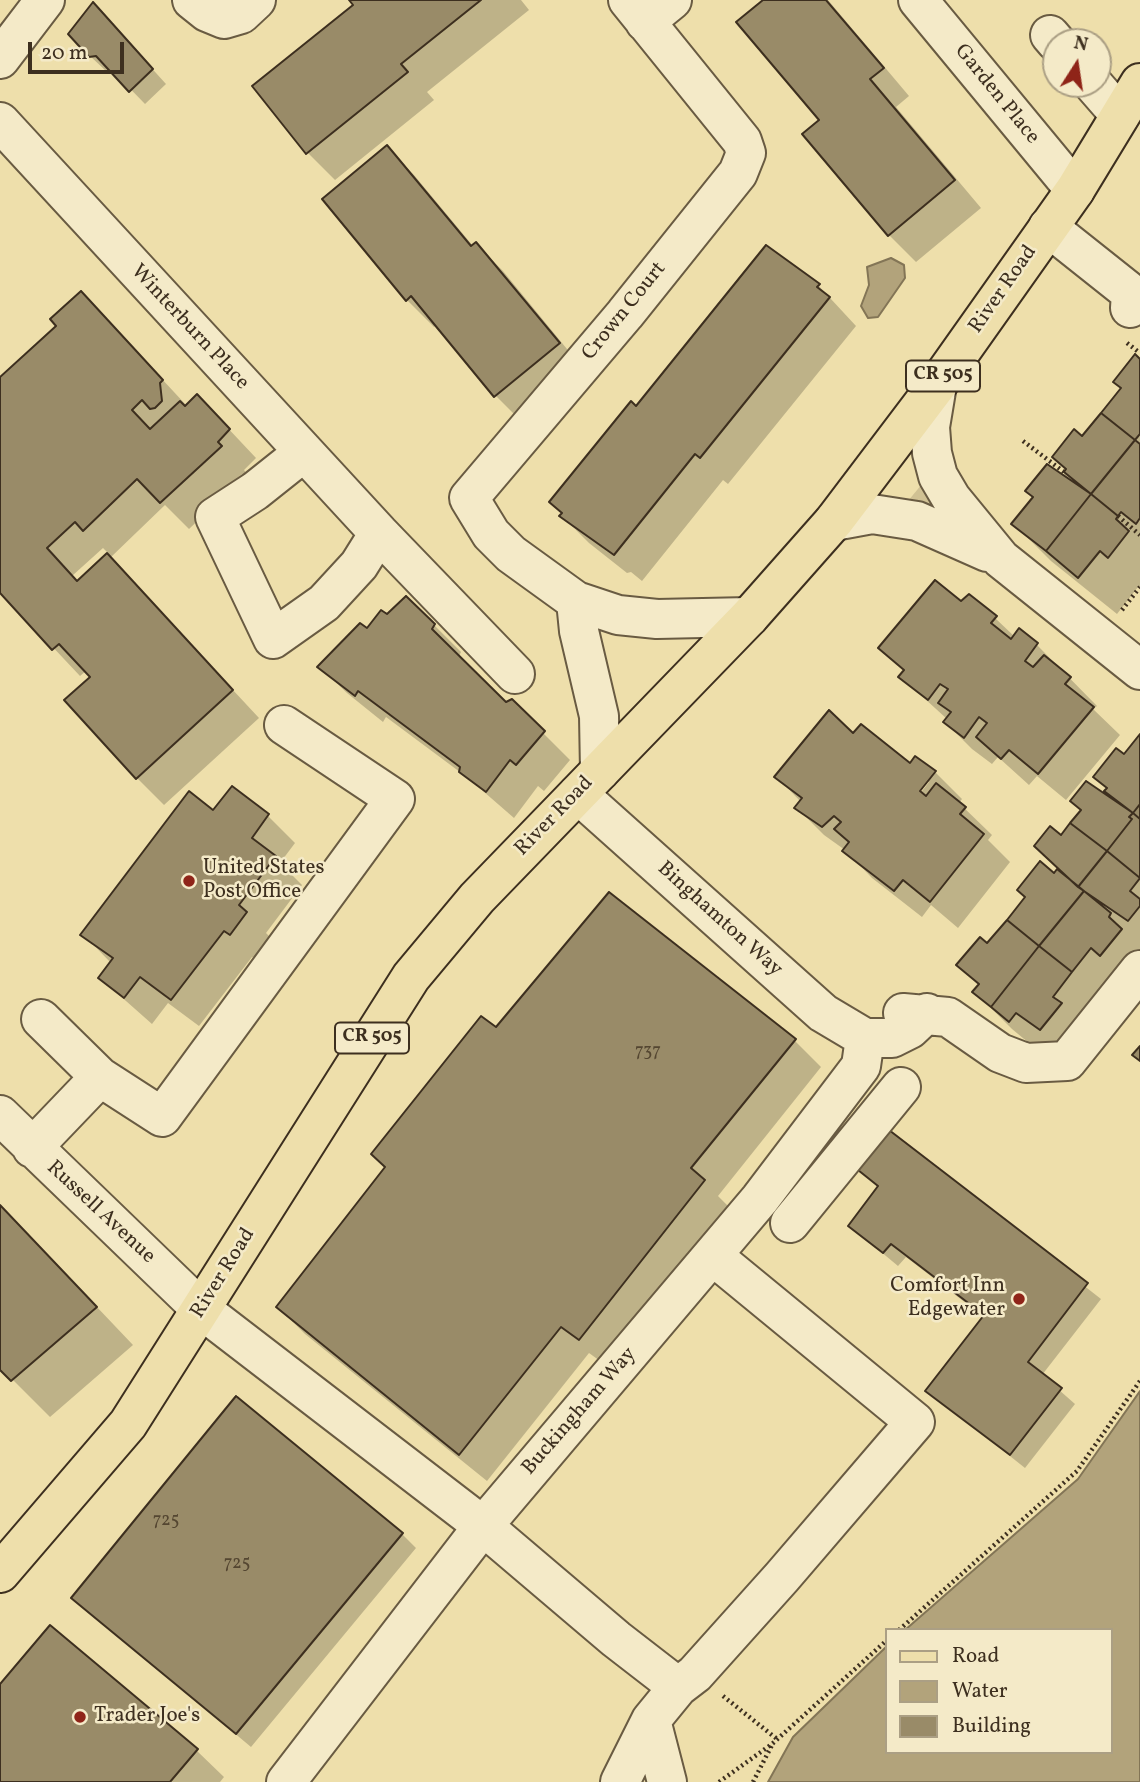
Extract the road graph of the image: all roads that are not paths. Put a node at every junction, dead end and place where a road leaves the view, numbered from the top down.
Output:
1 (45, 0) edge
2 (192, 0) edge
3 (256, 0) edge
4 (918, 0) edge
5 (648, 7) edge
6 (0, 59) edge
7 (1140, 83) edge
8 (1105, 98) edge
9 (1120, 115) junction
10 (0, 122) edge
11 (1075, 190) junction
12 (1048, 227) junction
13 (1130, 308) dead end
14 (937, 385) junction
15 (304, 452) junction
16 (834, 521) junction
17 (379, 533) junction
18 (1001, 559) junction
19 (576, 601) junction
20 (749, 617) junction
21 (1140, 670) edge
22 (515, 674) dead end
23 (284, 725) dead end
24 (589, 782) junction
25 (1140, 970) edge
26 (41, 1019) dead end
27 (865, 1038) junction
28 (100, 1077) junction
29 (901, 1087) dead end
30 (0, 1115) edge
31 (32, 1148) junction
32 (790, 1223) dead end
33 (713, 1256) junction
34 (202, 1310) junction
35 (483, 1526) junction
36 (0, 1573) edge
37 (687, 1680) junction
38 (652, 1720) junction
39 (286, 1782) edge
40 (620, 1782) edge
41 (667, 1782) edge

1 - 6 street
2 - 3 street
4 - 11 street, Garden Place
5 - 19 street, Crown Court
7 - 9 main road, River Road / CR 505
8 - 9 street
9 - 11 main road, River Road / CR 505
10 - 15 street, Winterburn Place
11 - 12 main road, River Road / CR 505
12 - 13 street
12 - 14 main road, River Road / CR 505
14 - 16 main road, River Road / CR 505
14 - 18 street
15 - 17 street, Winterburn Place
15 - 17 street
16 - 18 street
16 - 20 main road, River Road / CR 505
17 - 22 street, Winterburn Place
18 - 21 street
19 - 20 street, Crown Court
19 - 24 street
20 - 24 main road, River Road / CR 505
23 - 28 street
24 - 27 street, Binghamton Way
24 - 34 main road, River Road / CR 505
25 - 27 street
26 - 28 street
27 - 33 street, Buckingham Way
28 - 31 street
29 - 32 street
30 - 31 street, Russell Avenue
31 - 34 street, Russell Avenue
33 - 35 street, Buckingham Way
33 - 37 street
34 - 35 street, Russell Avenue
34 - 36 main road, River Road / CR 505
35 - 37 street, Russell Avenue
35 - 39 street, Buckingham Way
37 - 38 street
38 - 40 street
38 - 41 street

